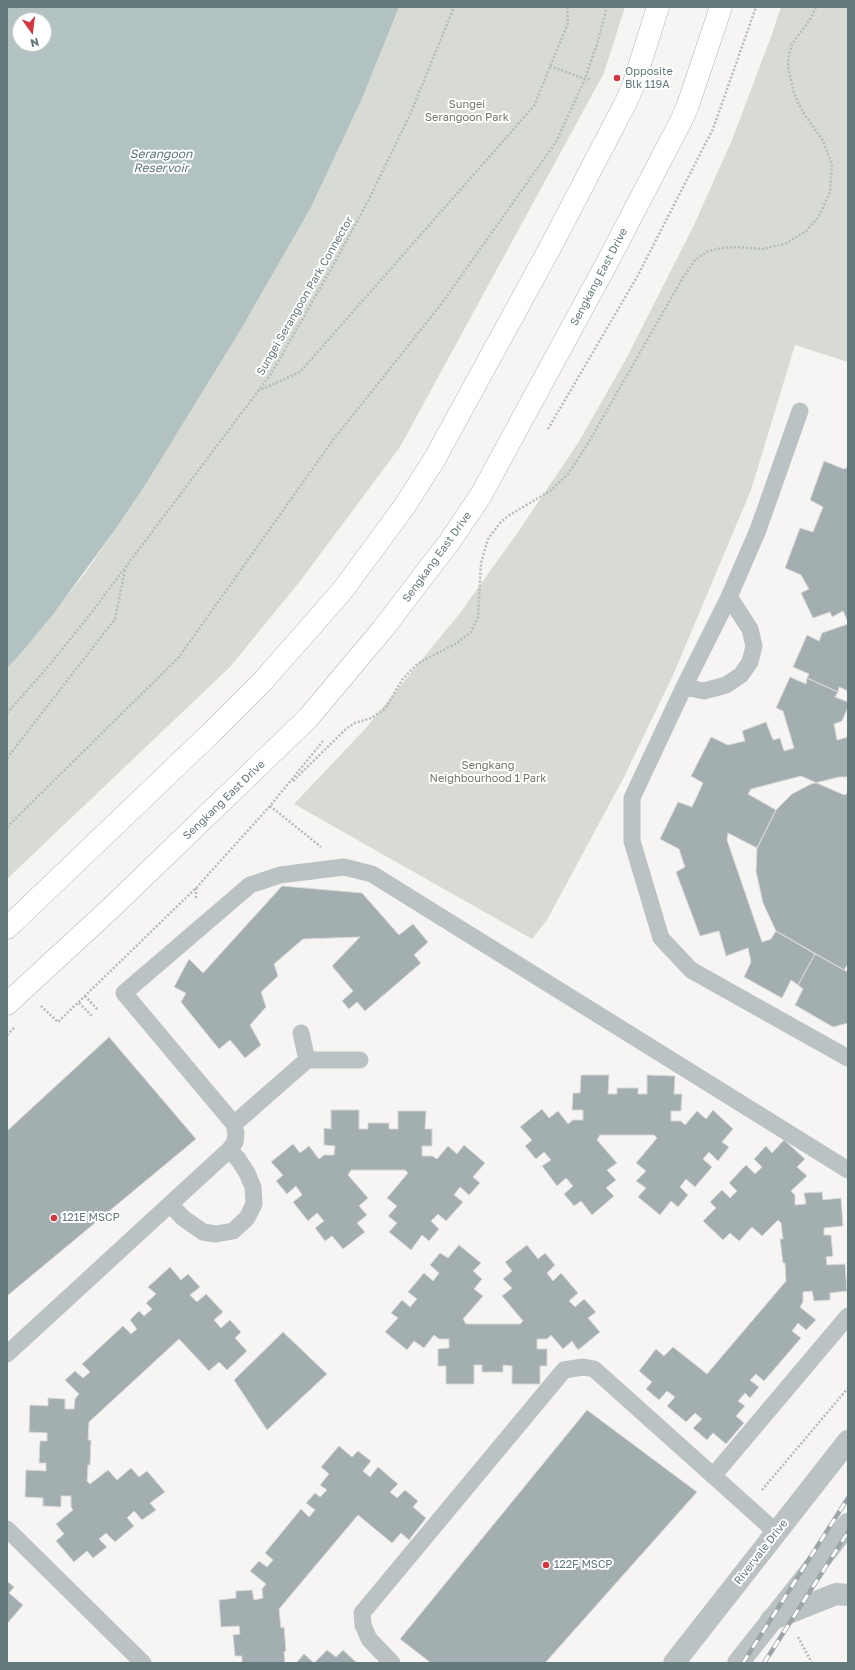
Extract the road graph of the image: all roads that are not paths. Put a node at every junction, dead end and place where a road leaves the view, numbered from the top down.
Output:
1 (658, 7) edge
2 (722, 7) edge
3 (800, 411) dead end
4 (729, 597) junction
5 (684, 687) junction
6 (7, 928) edge
7 (7, 1004) edge
8 (301, 1033) dead end
9 (848, 1058) edge
10 (307, 1060) junction
11 (360, 1060) dead end
12 (234, 1124) junction
13 (229, 1150) junction
14 (848, 1170) edge
15 (170, 1204) junction
16 (848, 1316) edge
17 (7, 1354) edge
18 (848, 1441) edge
19 (713, 1476) junction
20 (848, 1524) edge
21 (7, 1529) edge
22 (776, 1532) junction
23 (848, 1595) edge
24 (771, 1620) junction
25 (144, 1663) edge
26 (392, 1663) edge
27 (674, 1663) edge
28 (738, 1663) edge

1 - 6 main road
2 - 7 main road, Sengkang East Drive
3 - 4 lane
4 - 5 lane
4 - 5 lane
5 - 9 lane
8 - 10 lane
10 - 11 lane
10 - 12 lane
12 - 13 lane
12 - 14 lane
13 - 15 lane
13 - 15 lane
15 - 17 lane
16 - 19 lane
18 - 22 street, Rivervale Drive
19 - 22 lane
19 - 26 lane
20 - 24 street
21 - 25 lane
22 - 27 street, Rivervale Drive
23 - 24 street
24 - 28 street

